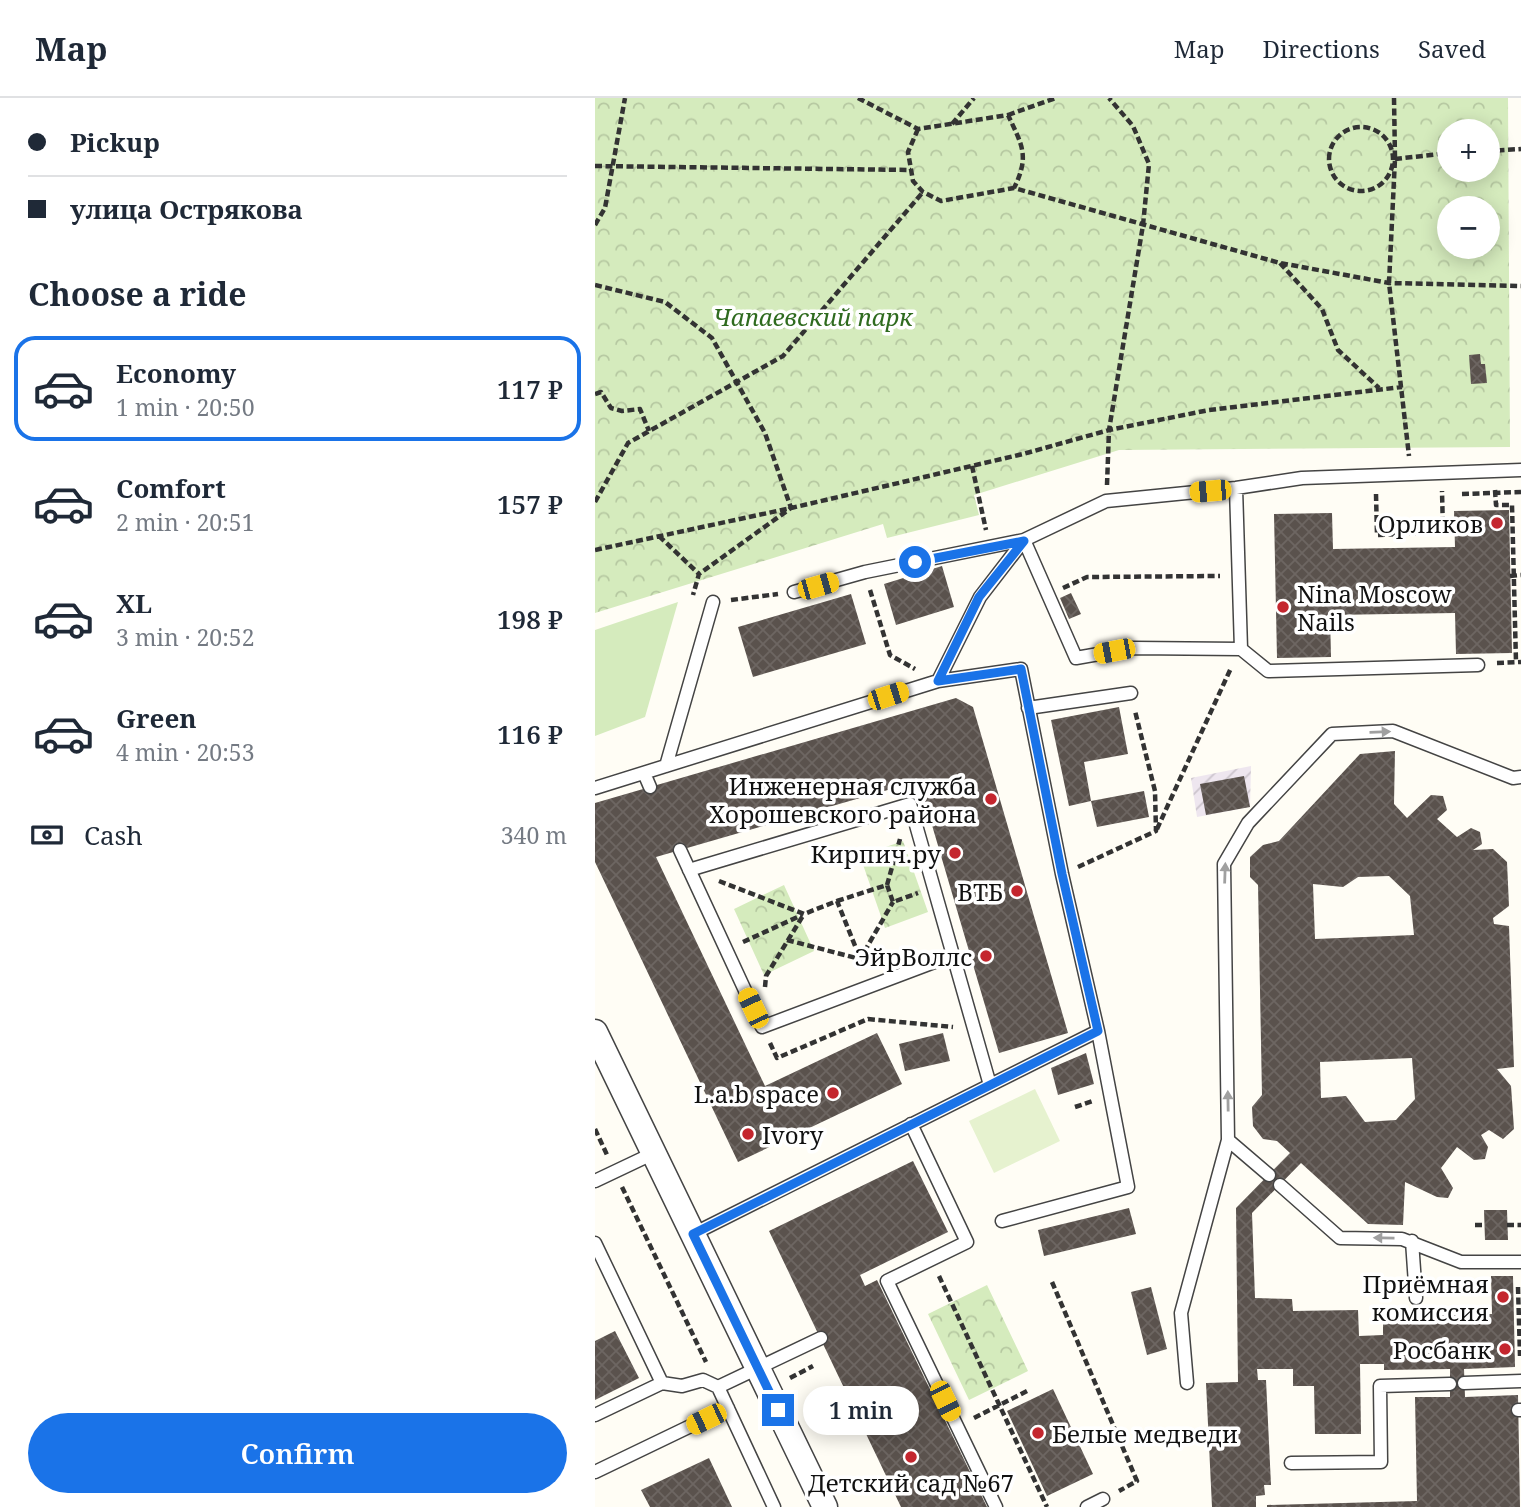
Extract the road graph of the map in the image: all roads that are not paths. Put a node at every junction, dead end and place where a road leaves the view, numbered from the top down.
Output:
1 (1521, 470) edge
2 (1236, 488) junction
3 (1024, 541) junction
4 (794, 592) road end
5 (713, 602) road end
6 (1241, 649) junction
7 (1478, 665) road end
8 (938, 681) junction
9 (1131, 693) road end
10 (1028, 708) junction
11 (666, 766) junction
12 (644, 773) junction
13 (1521, 777) edge
14 (650, 787) dead end
15 (595, 788) edge
16 (680, 850) dead end
17 (689, 870) junction
18 (953, 955) junction
19 (1098, 1031) junction
20 (595, 1032) edge
21 (601, 1060) edge
22 (990, 1085) junction
23 (911, 1124) junction
24 (1228, 1140) junction
25 (654, 1153) junction
26 (1269, 1175) dead end
27 (595, 1181) edge
28 (1280, 1185) dead end
29 (1002, 1221) dead end
30 (693, 1234) junction
31 (1412, 1241) junction
32 (595, 1243) edge
33 (1521, 1262) edge
34 (1416, 1298) dead end
35 (821, 1338) dead end
36 (758, 1368) junction
37 (1521, 1381) edge
38 (662, 1382) junction
39 (1187, 1383) dead end
40 (1464, 1383) dead end
41 (1450, 1384) dead end
42 (718, 1387) junction
43 (728, 1408) junction
44 (595, 1415) edge
45 (1291, 1463) dead end
46 (595, 1472) edge
47 (1103, 1499) road end
48 (773, 1507) edge
49 (825, 1507) edge
50 (996, 1507) edge
51 (1087, 1507) edge

1 - 2 lane
2 - 3 lane
2 - 6 lane
3 - 4 lane
3 - 6 lane
3 - 8 lane
5 - 11 lane
6 - 7 lane
8 - 10 lane
8 - 11 lane
9 - 10 lane
10 - 19 lane
11 - 12 lane
12 - 14 lane
12 - 15 lane
24 -> 13 lane
16 - 17 lane
17 - 18 lane
17 - 18 lane
18 - 22 lane
19 - 22 lane
19 - 29 lane
20 - 21 street
21 - 25 street
22 - 23 lane
23 - 30 lane
23 - 50 lane
24 - 26 lane
24 - 39 lane
25 - 27 lane
25 - 30 street
31 -> 28 lane
30 - 36 street
31 - 33 lane
31 - 34 lane
32 - 38 lane
35 - 36 lane
36 - 42 lane
36 - 49 street
37 - 40 lane
38 - 42 lane
38 - 44 lane
41 - 45 lane
42 - 43 lane
43 - 46 lane
43 - 48 lane
47 - 51 lane

